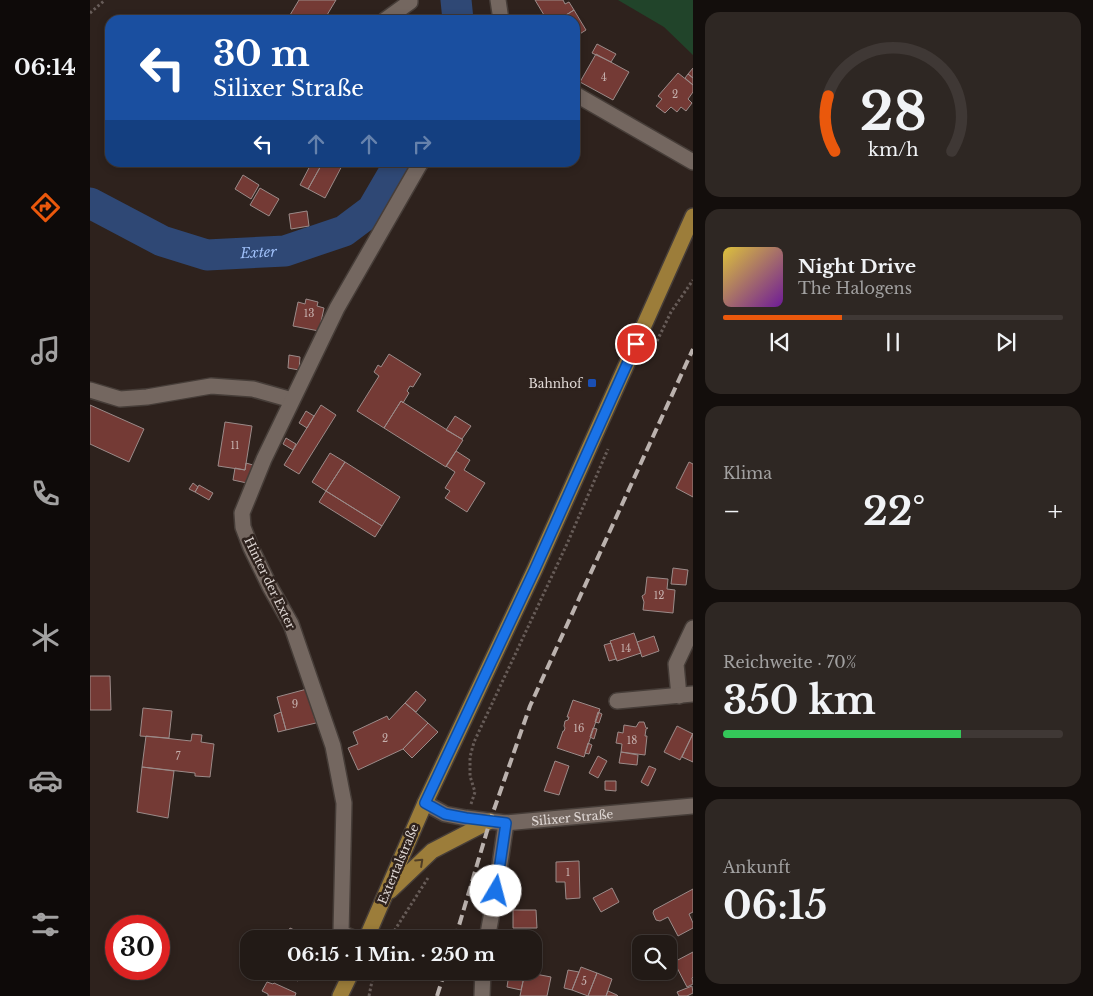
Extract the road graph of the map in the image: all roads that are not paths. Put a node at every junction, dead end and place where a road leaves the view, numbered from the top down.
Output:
1 (410, 0) edge
2 (498, 0) edge
3 (392, 15) edge
4 (500, 15) edge
5 (580, 97) edge
6 (693, 162) edge
7 (418, 167) edge
8 (693, 216) edge
9 (90, 390) edge
10 (292, 400) junction
11 (693, 628) edge
12 (686, 695) edge
13 (617, 701) dead end
14 (425, 803) junction
15 (693, 806) edge
16 (490, 821) junction
17 (506, 823) junction
18 (385, 895) junction
19 (341, 930) edge
20 (370, 930) edge
21 (488, 930) edge
22 (348, 980) edge
23 (483, 980) edge
24 (340, 996) edge
25 (482, 996) edge

1 - 3 street
2 - 4 street
5 - 6 street
7 - 10 street, Hinter der Exter
8 - 14 main road, Extertalstraße
9 - 10 street
10 - 19 street, Hinter der Exter
11 - 12 street
12 - 13 street
14 - 16 street, Silixer Straße
14 - 18 main road, Extertalstraße
15 - 17 street, Silixer Straße
16 - 17 street, Silixer Straße
18 -> 16 main road
17 - 21 street
18 - 20 main road, Extertalstraße
22 - 24 main road
23 - 25 street

